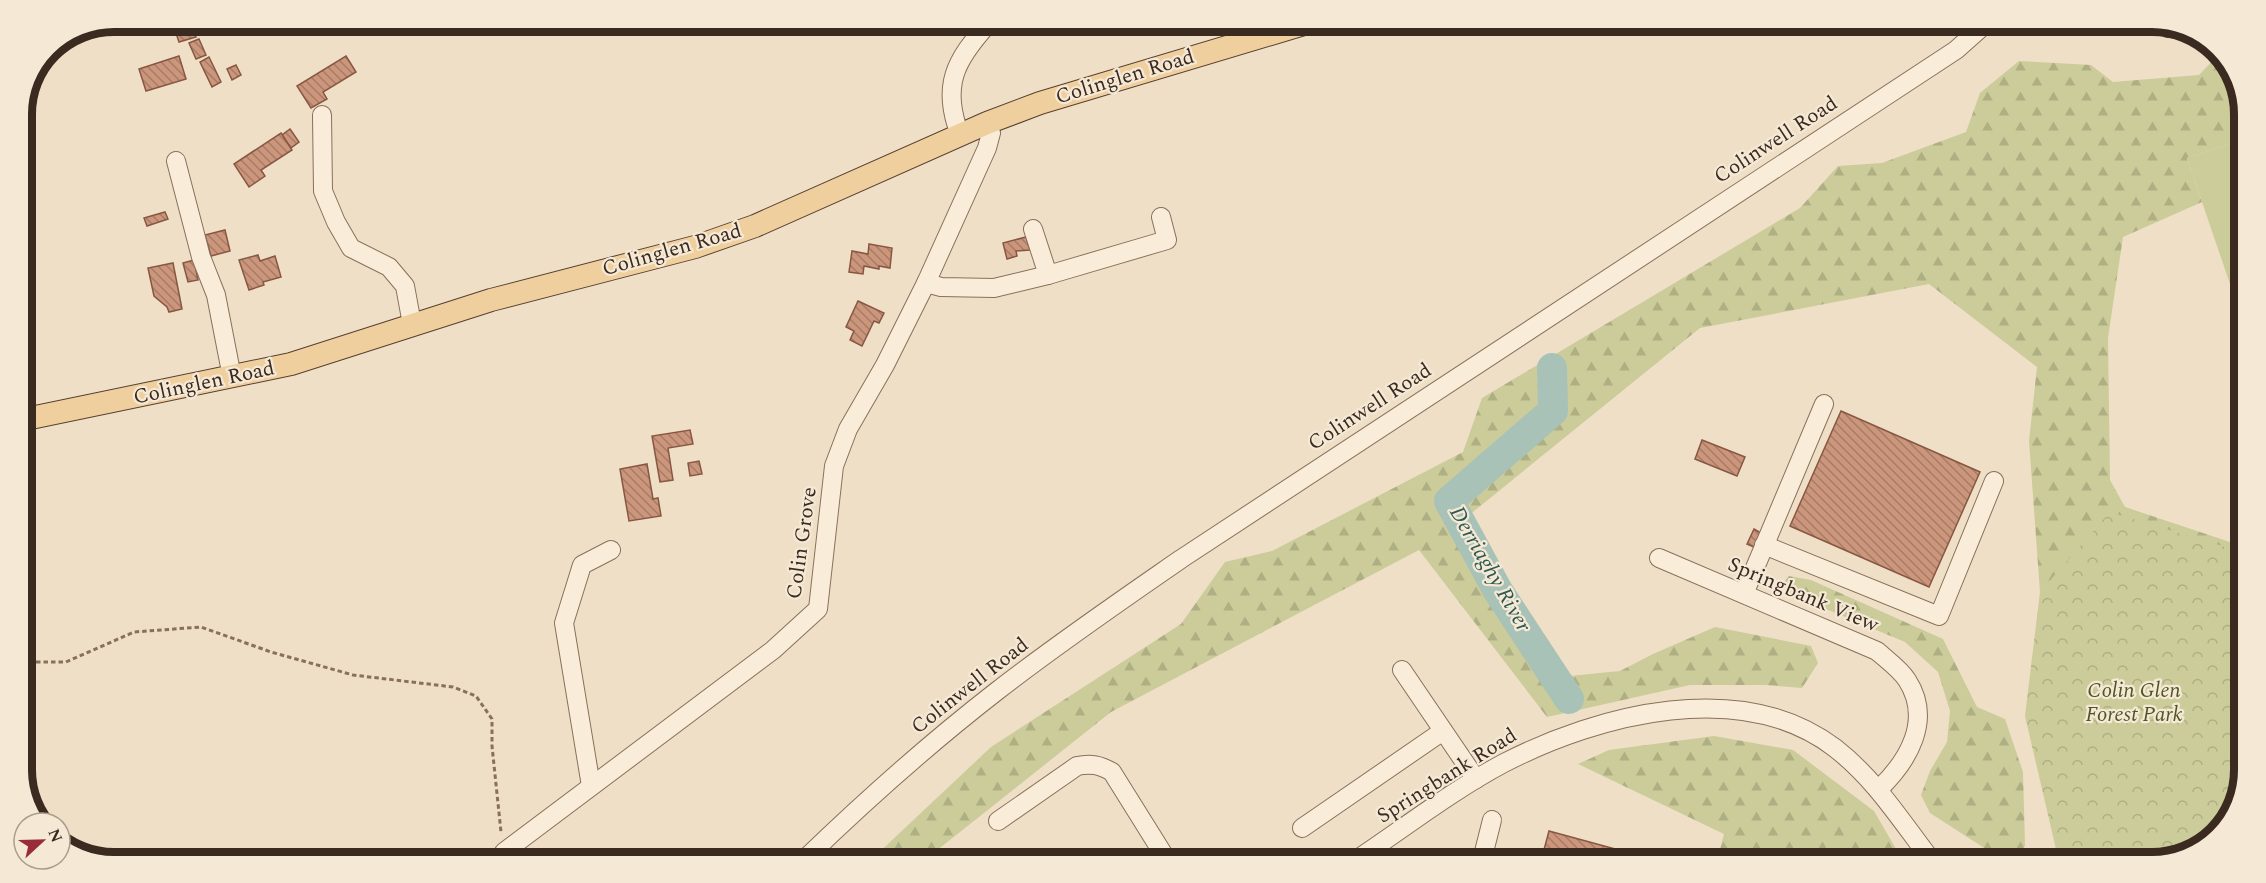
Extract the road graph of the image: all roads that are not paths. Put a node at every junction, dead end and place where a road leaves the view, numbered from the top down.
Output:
1 (983, 31) edge
2 (1280, 31) edge
3 (1977, 31) edge
4 (322, 115) dead end
5 (987, 123) junction
6 (960, 135) junction
7 (176, 161) dead end
8 (1161, 217) dead end
9 (1033, 229) dead end
10 (1048, 275) junction
11 (926, 283) junction
12 (412, 324) junction
13 (232, 377) junction
14 (1824, 404) dead end
15 (31, 418) edge
16 (1994, 481) dead end
17 (1764, 545) junction
18 (611, 550) dead end
19 (1659, 558) dead end
20 (1744, 594) junction
21 (1402, 670) dead end
22 (1443, 731) junction
23 (1476, 779) junction
24 (591, 786) junction
25 (1879, 789) junction
26 (1492, 820) dead end
27 (998, 821) dead end
28 (1302, 828) dead end
29 (504, 852) road end
30 (813, 852) edge
31 (1162, 852) edge
32 (1368, 852) edge
33 (1484, 852) edge
34 (1925, 852) edge

1 - 6 street
2 - 5 main road, Colinglen Road
3 - 30 street, Colinwell Road
4 - 12 street
5 - 6 main road, Colinglen Road
5 - 11 street, Colin Grove
6 - 12 main road, Colinglen Road
7 - 13 street
8 - 10 street
9 - 10 street
10 - 11 street
11 - 24 street, Colin Grove
12 - 13 main road, Colinglen Road
13 - 15 main road, Colinglen Road
14 - 17 street
16 - 17 street
17 - 20 street
18 - 24 street
19 - 20 street, Springbank View
20 - 25 street, Springbank View
21 - 22 street
22 - 23 street
22 - 28 street
23 - 25 street, Springbank Road
23 - 32 street, Springbank Road
24 - 29 street, Colin Grove
25 - 34 street, Springbank Road
26 - 33 street
27 - 31 street

